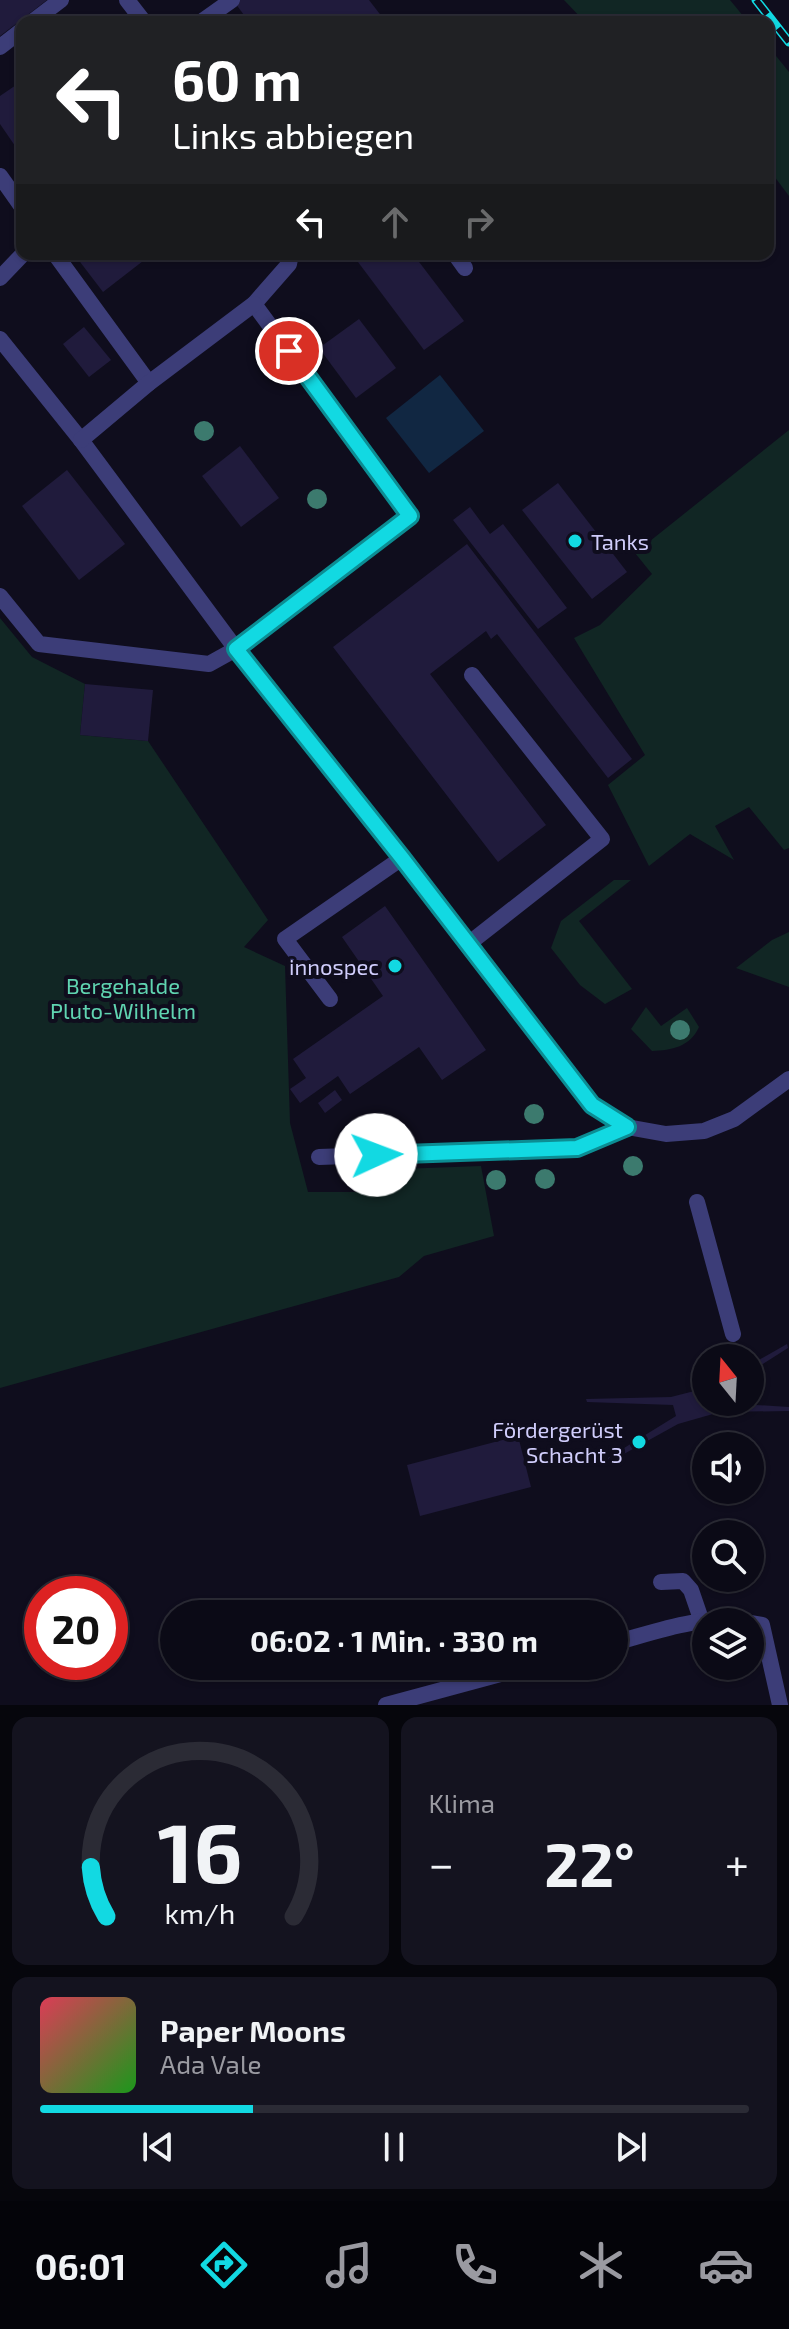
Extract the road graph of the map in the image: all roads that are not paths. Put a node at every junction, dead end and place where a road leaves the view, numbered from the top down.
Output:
1 (61, 0) edge
2 (127, 0) edge
3 (232, 0) edge
4 (40, 16) edge
5 (139, 16) edge
6 (209, 16) edge
7 (16, 35) edge
8 (0, 47) edge
9 (0, 176) edge
10 (16, 199) edge
11 (17, 260) edge
12 (59, 260) edge
13 (290, 260) edge
14 (0, 278) edge
15 (254, 304) junction
16 (0, 339) edge
17 (149, 383) junction
18 (81, 440) junction
19 (0, 596) edge
20 (236, 649) junction
21 (472, 675) dead end
22 (402, 858) junction
23 (467, 945) junction
24 (330, 999) dead end
25 (789, 1079) edge
26 (627, 1127) junction
27 (319, 1157) dead end
28 (697, 1202) dead end
29 (733, 1334) dead end
30 (661, 1582) dead end
31 (697, 1608) edge
32 (692, 1623) edge
33 (764, 1634) edge
34 (628, 1639) edge
35 (478, 1680) edge
36 (386, 1705) edge
37 (780, 1705) edge

1 - 4 lane
2 - 5 lane
3 - 6 lane
7 - 8 lane
9 - 10 lane
11 - 14 lane
12 - 17 lane
13 - 15 lane
15 - 17 lane
15 - 20 lane
16 - 18 lane
17 - 18 lane
18 - 20 lane
19 - 20 lane
20 - 22 lane
21 - 23 lane
22 - 23 lane
22 - 24 lane
23 - 26 lane
25 - 26 lane
26 - 27 lane
28 - 29 lane
30 - 31 lane
32 - 34 lane
33 - 37 lane
35 - 36 lane

